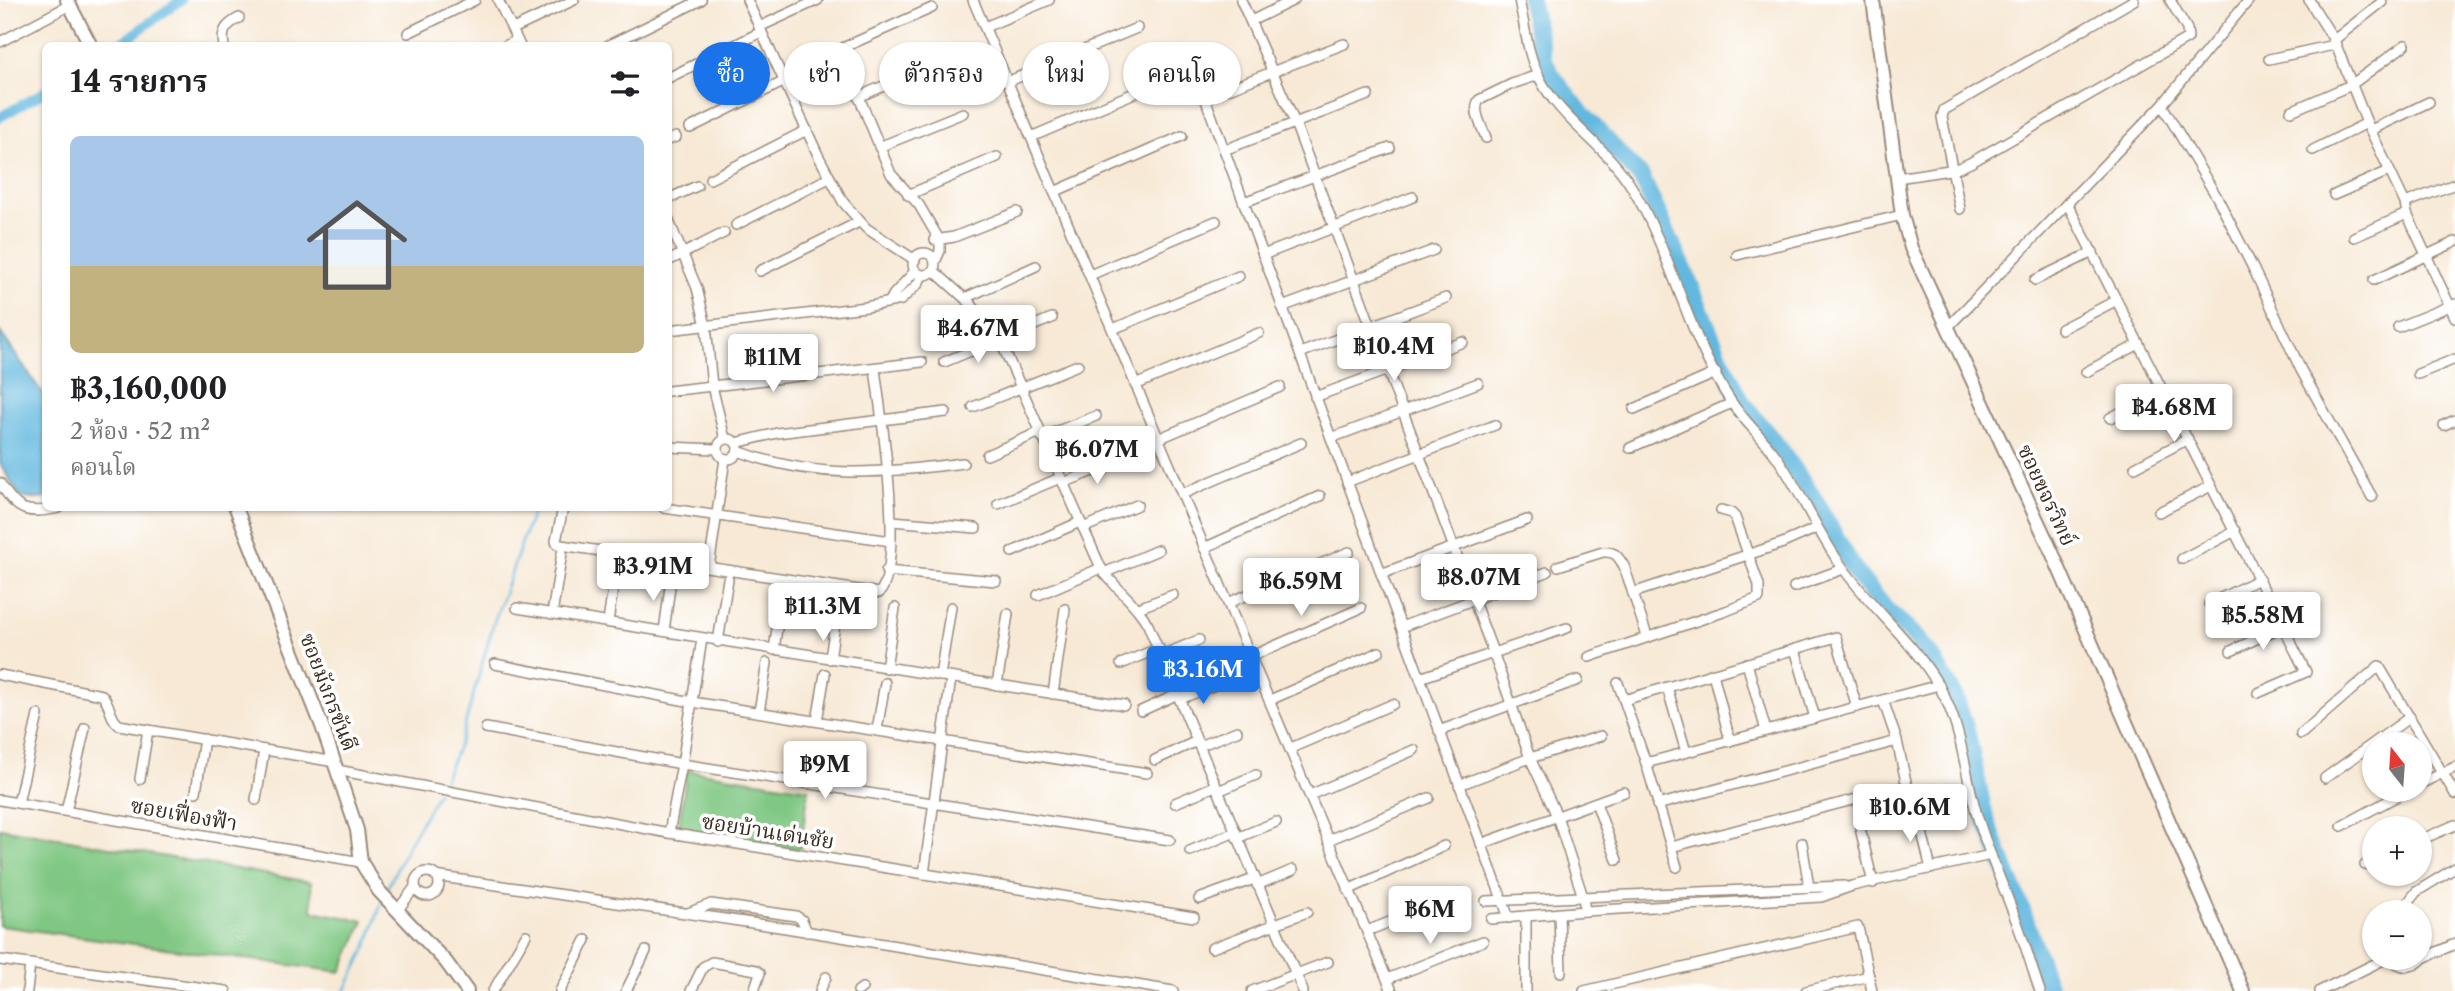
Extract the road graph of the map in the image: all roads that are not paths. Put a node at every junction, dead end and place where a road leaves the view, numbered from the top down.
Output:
1 (475, 0) edge
2 (498, 0) edge
3 (574, 0) edge
4 (701, 0) edge
5 (747, 0) edge
6 (818, 0) edge
7 (973, 0) edge
8 (1049, 0) edge
9 (1241, 0) edge
10 (1294, 0) edge
11 (1519, 0) edge
12 (1873, 0) edge
13 (2134, 0) edge
14 (2170, 0) edge
15 (2249, 0) edge
16 (2309, 0) edge
17 (2382, 2) edge
18 (69, 3) edge
19 (932, 8) dead end
20 (239, 18) dead end
21 (1251, 21) junction
22 (985, 27) junction
23 (1137, 27) dead end
24 (513, 29) junction
25 (760, 30) junction
26 (408, 33) dead end
27 (0, 42) edge
28 (89, 42) edge
29 (223, 42) edge
30 (519, 42) edge
31 (615, 42) edge
32 (855, 42) edge
33 (991, 42) edge
34 (2334, 42) junction
35 (1343, 44) dead end
36 (2405, 45) dead end
37 (2269, 59) dead end
38 (1273, 71) junction
39 (1538, 75) junction
40 (672, 76) edge
41 (783, 78) junction
42 (1008, 82) edge
43 (1008, 84) edge
44 (1241, 84) edge
45 (2351, 85) junction
46 (1368, 95) dead end
47 (1123, 98) edge
48 (2429, 102) dead end
49 (861, 105) edge
50 (1208, 105) edge
51 (2162, 105) junction
52 (2291, 111) dead end
53 (963, 113) dead end
54 (1294, 124) junction
55 (2369, 126) junction
56 (690, 128) dead end
57 (807, 130) junction
58 (1182, 136) dead end
59 (1031, 137) junction
60 (1486, 138) dead end
61 (879, 147) junction
62 (1390, 148) dead end
63 (1224, 150) junction
64 (2313, 150) dead end
65 (998, 157) dead end
66 (1952, 170) junction
67 (2389, 171) junction
68 (1314, 176) junction
69 (829, 178) junction
70 (1897, 178) junction
71 (710, 179) dead end
72 (2455, 184) edge
73 (697, 186) dead end
74 (1054, 192) junction
75 (908, 195) junction
76 (2334, 195) dead end
77 (672, 197) edge
78 (1413, 197) dead end
79 (1244, 202) junction
80 (2067, 203) junction
81 (2405, 203) junction
82 (1960, 209) dead end
83 (1017, 212) dead end
84 (2407, 214) junction
85 (1902, 215) junction
86 (1216, 221) dead end
87 (859, 222) junction
88 (736, 225) dead end
89 (672, 228) edge
90 (1333, 229) junction
91 (724, 233) dead end
92 (936, 237) junction
93 (2354, 237) dead end
94 (2455, 242) edge
95 (1434, 250) dead end
96 (2092, 252) junction
97 (684, 253) junction
98 (1263, 255) junction
99 (1737, 255) dead end
100 (2428, 256) junction
101 (672, 259) edge
102 (915, 260) junction
103 (932, 262) junction
104 (1036, 266) dead end
105 (760, 271) dead end
106 (919, 273) junction
107 (1090, 275) junction
108 (1239, 276) dead end
109 (2035, 280) dead end
110 (2374, 280) dead end
111 (1354, 281) junction
112 (965, 298) junction
113 (1446, 298) dead end
114 (2117, 300) junction
115 (2452, 305) edge
116 (1282, 307) junction
117 (2455, 317) edge
118 (1052, 318) dead end
119 (706, 326) junction
120 (2398, 327) dead end
121 (1371, 328) junction
122 (1947, 328) junction
123 (1114, 329) junction
124 (2061, 329) dead end
125 (672, 330) edge
126 (1259, 333) dead end
127 (1000, 340) junction
128 (1463, 342) dead end
129 (2139, 344) junction
130 (1300, 353) junction
131 (2455, 359) edge
132 (922, 362) dead end
133 (944, 362) dead end
134 (1078, 365) dead end
135 (874, 369) junction
136 (1387, 370) junction
137 (2086, 372) dead end
138 (1716, 373) junction
139 (2418, 374) dead end
140 (1478, 383) dead end
141 (1135, 385) junction
142 (712, 386) junction
143 (1022, 387) junction
144 (1280, 387) dead end
145 (2163, 390) junction
146 (672, 391) edge
147 (1315, 397) junction
148 (1732, 403) junction
149 (973, 407) dead end
150 (1634, 409) dead end
151 (946, 412) dead end
152 (1403, 412) junction
153 (1096, 416) dead end
154 (2110, 418) dead end
155 (2455, 420) edge
156 (882, 421) junction
157 (1495, 425) dead end
158 (2444, 425) dead end
159 (1041, 434) junction
160 (1331, 438) junction
161 (725, 439) junction
162 (1158, 439) junction
163 (2188, 439) junction
164 (1301, 443) dead end
165 (672, 447) edge
166 (737, 447) junction
167 (1630, 448) dead end
168 (717, 449) junction
169 (1419, 453) junction
170 (987, 455) dead end
171 (725, 459) junction
172 (1119, 461) dead end
173 (963, 463) dead end
174 (2136, 467) dead end
175 (887, 472) junction
176 (1062, 480) junction
177 (1347, 482) junction
178 (0, 483) edge
179 (2211, 486) junction
180 (1182, 494) junction
181 (1320, 496) dead end
182 (2372, 497) dead end
183 (998, 504) dead end
184 (1137, 505) dead end
185 (672, 509) edge
186 (1721, 510) dead end
187 (42, 511) edge
188 (237, 511) edge
189 (562, 511) edge
190 (2159, 512) dead end
191 (717, 515) junction
192 (1527, 520) dead end
193 (892, 521) junction
194 (1081, 525) junction
195 (976, 528) dead end
196 (1816, 528) junction
197 (2235, 531) junction
198 (891, 541) junction
199 (1453, 547) junction
200 (1204, 548) junction
201 (1158, 550) dead end
202 (1012, 552) dead end
203 (1349, 552) dead end
204 (562, 553) dead end
205 (1749, 554) junction
206 (2182, 559) dead end
207 (617, 561) dead end
208 (1558, 566) dead end
209 (709, 567) junction
210 (1843, 569) junction
211 (1102, 570) junction
212 (886, 571) junction
213 (1548, 572) dead end
214 (1381, 574) junction
215 (671, 579) dead end
216 (728, 579) dead end
217 (2259, 579) junction
218 (996, 581) dead end
219 (1794, 587) dead end
220 (782, 592) dead end
221 (1633, 593) junction
222 (839, 595) dead end
223 (1038, 595) dead end
224 (1173, 595) dead end
225 (1474, 600) junction
226 (1228, 603) junction
227 (2209, 604) dead end
228 (951, 607) dead end
229 (517, 608) dead end
230 (895, 608) dead end
231 (1138, 608) junction
232 (1361, 608) dead end
233 (1065, 609) dead end
234 (552, 614) junction
235 (1008, 614) dead end
236 (608, 622) junction
237 (2283, 626) junction
238 (1401, 627) junction
239 (1567, 628) dead end
240 (664, 631) junction
241 (1647, 636) junction
242 (702, 639) junction
243 (1199, 640) dead end
244 (718, 642) junction
245 (1795, 649) junction
246 (774, 650) junction
247 (1160, 651) junction
248 (1379, 652) dead end
249 (1493, 652) junction
250 (2231, 652) dead end
251 (1252, 656) junction
252 (1589, 657) dead end
253 (830, 659) junction
254 (767, 663) dead end
255 (1747, 663) junction
256 (495, 664) dead end
257 (1121, 664) dead end
258 (886, 668) junction
259 (825, 674) dead end
260 (1713, 674) junction
261 (0, 675) edge
262 (940, 676) junction
263 (951, 678) junction
264 (1420, 678) junction
265 (1578, 680) dead end
266 (886, 682) dead end
267 (1618, 683) dead end
268 (997, 685) junction
269 (1214, 685) dead end
270 (1939, 685) junction
271 (1667, 687) junction
272 (2258, 693) dead end
273 (1053, 694) junction
274 (1179, 697) junction
275 (1270, 700) junction
276 (1624, 700) junction
277 (1883, 700) junction
278 (692, 702) junction
279 (1393, 704) dead end
280 (1511, 704) junction
281 (1124, 705) dead end
282 (1857, 707) junction
283 (1141, 711) dead end
284 (759, 712) junction
285 (37, 715) dead end
286 (2410, 717) junction
287 (1815, 718) junction
288 (817, 721) junction
289 (486, 727) dead end
290 (85, 728) dead end
291 (148, 730) junction
292 (877, 730) junction
293 (1237, 731) dead end
294 (1439, 731) junction
295 (1766, 731) junction
296 (2301, 734) dead end
297 (1601, 736) dead end
298 (204, 739) junction
299 (943, 740) junction
300 (1730, 741) junction
301 (1897, 741) junction
302 (1198, 744) junction
303 (1290, 748) junction
304 (264, 750) junction
305 (1414, 750) dead end
306 (1686, 752) junction
307 (1530, 758) junction
308 (1155, 760) dead end
309 (1646, 763) junction
310 (682, 764) junction
311 (336, 766) junction
312 (2455, 767) edge
313 (2443, 772) junction
314 (1147, 773) dead end
315 (1256, 775) dead end
316 (2325, 778) dead end
317 (2432, 778) edge
318 (140, 779) dead end
319 (1459, 785) junction
320 (1907, 786) junction
321 (1217, 788) junction
322 (196, 792) dead end
323 (1624, 792) dead end
324 (2455, 794) edge
325 (1310, 795) junction
326 (1429, 798) dead end
327 (0, 800) edge
328 (256, 800) dead end
329 (2385, 802) edge
330 (18, 803) junction
331 (934, 803) junction
332 (1175, 803) dead end
333 (1596, 803) junction
334 (1657, 805) junction
335 (66, 811) junction
336 (1556, 816) junction
337 (1276, 822) dead end
338 (2342, 825) dead end
339 (2455, 825) edge
340 (1860, 828) dead end
341 (669, 833) junction
342 (1236, 835) junction
343 (2432, 836) edge
344 (1170, 840) dead end
345 (1328, 840) junction
346 (1802, 843) dead end
347 (1481, 844) junction
348 (1444, 846) dead end
349 (1671, 847) junction
350 (1191, 851) dead end
351 (1991, 855) junction
352 (1617, 860) dead end
353 (361, 862) junction
354 (1677, 867) dead end
355 (2455, 868) edge
356 (1931, 869) junction
357 (1293, 870) dead end
358 (924, 874) junction
359 (435, 876) junction
360 (1255, 882) junction
361 (1873, 883) junction
362 (1852, 886) junction
363 (415, 887) junction
364 (1809, 887) junction
365 (1348, 890) junction
366 (1460, 894) dead end
367 (1583, 897) junction
368 (1199, 899) dead end
369 (2410, 900) edge
370 (1486, 901) dead end
371 (1502, 901) junction
372 (393, 907) junction
373 (1584, 911) junction
374 (1307, 912) dead end
375 (1559, 914) junction
376 (1525, 916) junction
377 (1194, 917) dead end
378 (1509, 918) junction
379 (1491, 919) dead end
380 (1275, 925) junction
381 (1367, 931) junction
382 (526, 935) dead end
383 (586, 940) dead end
384 (1483, 941) dead end
385 (2455, 944) edge
386 (1212, 948) dead end
387 (646, 951) dead end
388 (2432, 954) edge
389 (0, 960) edge
390 (1328, 962) dead end
391 (30, 964) junction
392 (2363, 970) edge
393 (1561, 972) dead end
394 (1296, 974) junction
395 (1869, 976) junction
396 (826, 977) dead end
397 (1387, 979) junction
398 (186, 988) edge
399 (27, 991) edge
400 (226, 991) edge
401 (467, 991) edge
402 (493, 991) edge
403 (560, 991) edge
404 (626, 991) edge
405 (691, 991) edge
406 (754, 991) edge
407 (820, 991) edge
408 (1173, 991) edge
409 (1252, 991) edge
410 (1303, 991) edge
411 (1392, 991) edge
412 (1526, 991) edge
413 (1584, 991) edge
414 (1806, 991) edge
415 (1872, 991) edge
416 (2040, 991) edge
417 (2243, 991) edge
418 (2320, 991) edge

1 - 26 street
2 - 24 street
3 - 24 street
4 - 31 street
5 - 25 street
6 - 25 street
7 - 22 street
8 - 22 street
9 - 21 street
10 - 21 street
11 - 39 street
12 - 70 street, ซอยขจรวิทย์
13 - 66 street
14 - 66 street
15 - 51 street
16 - 34 street
17 - 34 street
18 - 27 street
18 - 28 street
19 - 32 street
20 - 29 street
21 - 38 street
22 - 33 street
23 - 42 street
24 - 30 street
25 - 40 street
25 - 41 street
34 - 37 street
34 - 45 street
35 - 38 street
36 - 45 street
38 - 44 street
38 - 54 street
39 - 60 street
39 - 138 street
41 - 56 street
41 - 57 street
43 - 59 street
45 - 52 street
45 - 55 street
46 - 54 street
47 - 59 street
48 - 55 street
49 - 61 street
50 - 63 street
51 - 80 street
51 - 182 street
53 - 61 street
54 - 63 street
54 - 68 street
55 - 64 street
55 - 67 street
57 - 69 street
57 - 71 street
58 - 74 street
59 - 74 street
61 - 75 street
62 - 68 street
63 - 79 street
65 - 75 street
66 - 70 street
66 - 82 street
67 - 76 street
67 - 81 street
68 - 79 street
68 - 90 street
69 - 87 street
69 - 88 street
70 - 85 street, ซอยขจรวิทย์
72 - 81 street
73 - 77 street
74 - 107 street
75 - 92 street
78 - 90 street
79 - 98 street
80 - 96 street
80 - 122 street
81 - 84 street
83 - 92 street
84 - 93 street
84 - 100 street
85 - 99 street
85 - 122 street, ซอยขจรวิทย์
86 - 107 street
87 - 102 street
87 - 105 street
89 - 97 street
90 - 98 street
90 - 111 street
91 - 97 street
92 - 103 street
94 - 100 street
95 - 111 street
96 - 109 street
96 - 114 street
97 - 101 street
97 - 119 street
98 - 116 street
100 - 110 street
100 - 115 street
102 - 103 street
102 - 106 street
103 - 106 street
103 - 112 street
104 - 112 street
106 - 119 street
107 - 123 street
108 - 123 street
111 - 116 street
111 - 121 street
112 - 127 street
113 - 121 street
114 - 124 street
114 - 129 street
115 - 117 street
115 - 120 street
116 - 130 street
118 - 127 street
119 - 125 street
119 - 142 street
121 - 130 street
121 - 136 street
122 - 417 street, ซอยขจรวิทย์
123 - 141 street
126 - 141 street
127 - 133 street
127 - 143 street
128 - 136 street
129 - 137 street
129 - 145 street
130 - 147 street
131 - 139 street
132 - 135 street
134 - 143 street
135 - 142 street
135 - 156 street
136 - 147 street
136 - 152 street
138 - 148 street
138 - 150 street
140 - 152 street
141 - 162 street
142 - 146 street
142 - 161 street
143 - 149 street
143 - 159 street
144 - 162 street
145 - 154 street
145 - 163 street
147 - 160 street
148 - 167 street
148 - 196 street
151 - 156 street
152 - 160 street
152 - 169 street
153 - 159 street
155 - 158 street
156 - 166 street
156 - 175 street
157 - 169 street
159 - 170 street
159 - 176 street
160 - 177 street
161 - 166 street
161 - 168 street
162 - 180 street
163 - 174 street
163 - 179 street
164 - 180 street
165 - 168 street
166 - 171 street
166 - 175 street
168 - 171 street
169 - 177 street
169 - 199 street
171 - 191 street
172 - 176 street
173 - 175 street
175 - 193 street
176 - 183 street
176 - 194 street
177 - 214 street
178 - 187 street
179 - 190 street
179 - 197 street
180 - 200 street
181 - 200 street
184 - 194 street
185 - 191 street
186 - 205 street
188 - 311 street, ซอยมังกรขันดี
189 - 209 street
191 - 198 street
191 - 209 street
192 - 199 street
193 - 195 street
193 - 198 street
194 - 202 street
194 - 211 street
196 - 205 street
196 - 210 street
197 - 206 street
197 - 217 street
198 - 212 street
199 - 214 street
199 - 225 street
200 - 226 street
201 - 211 street
203 - 226 street
204 - 234 street
205 - 221 street
205 - 241 street
207 - 236 street
208 - 221 street
209 - 212 street
210 - 219 street
210 - 270 street
211 - 223 street
211 - 231 street
212 - 218 street
213 - 225 street
214 - 238 street
215 - 240 street
216 - 244 street
217 - 227 street
217 - 237 street
220 - 246 street
221 - 241 street
222 - 253 street
224 - 231 street
225 - 238 street
225 - 249 street
226 - 251 street
228 - 262 street
229 - 234 street
230 - 258 street
231 - 247 street
232 - 251 street
233 - 273 street
234 - 236 street
235 - 268 street
236 - 240 street
237 - 250 street
237 - 272 street
238 - 264 street
239 - 249 street
240 - 242 street
241 - 252 street
242 - 244 street
242 - 278 street
243 - 247 street
244 - 246 street
245 - 255 street
245 - 282 street
245 - 287 street
246 - 253 street
247 - 257 street
247 - 274 street
248 - 275 street
249 - 264 street
249 - 280 street
251 - 275 street
253 - 258 street
254 - 284 street
255 - 260 street
255 - 295 street
256 - 278 street
258 - 262 street
259 - 288 street
260 - 271 street
260 - 300 street
261 - 291 street, ซอยบ้านเด่นชัย
262 - 263 street
263 - 268 street
263 - 299 street
264 - 294 street
265 - 280 street
266 - 292 street
267 - 276 street
268 - 273 street
269 - 274 street
270 - 277 street
270 - 351 street
271 - 276 street
271 - 306 street
273 - 281 street
274 - 283 street
274 - 302 street
275 - 303 street
276 - 309 street
277 - 282 street
277 - 301 street
278 - 284 street
278 - 310 street
279 - 303 street
280 - 294 street
280 - 307 street
282 - 287 street
284 - 288 street
285 - 330 street
286 - 296 street
286 - 313 street
286 - 316 street
287 - 295 street
288 - 292 street
289 - 310 street
290 - 335 street
291 - 298 street, ซอยบ้านเด่นชัย
291 - 318 street
292 - 299 street
293 - 302 street
294 - 319 street
295 - 300 street
297 - 307 street
298 - 304 street, ซอยบ้านเด่นชัย
298 - 322 street
299 - 314 street
299 - 331 street
300 - 306 street
301 - 320 street
301 - 334 street
302 - 308 street
302 - 321 street
303 - 325 street
304 - 311 street, ซอยบ้านเด่นชัย
304 - 328 street
305 - 325 street
306 - 309 street
307 - 319 street
307 - 336 street
309 - 334 street
310 - 331 street
310 - 341 street
311 - 341 street, ซอยบ้านเด่นชัย
311 - 353 street, ซอยมังกรขันดี
312 - 313 street
313 - 317 street
313 - 324 street
315 - 321 street
319 - 347 street
320 - 349 street
320 - 356 street
321 - 332 street
321 - 342 street
323 - 333 street
325 - 345 street
326 - 345 street
327 - 330 street, ซอยเฟื่องฟ้า
329 - 338 street
330 - 335 street, ซอยเฟื่องฟ้า
331 - 344 street
331 - 358 street
333 - 336 street
333 - 352 street
334 - 349 street
335 - 353 street, ซอยเฟื่องฟ้า
336 - 347 street
336 - 367 street
337 - 342 street
339 - 343 street
340 - 361 street
341 - 358 street, ซอยบ้านเด่นชัย
342 - 350 street
342 - 360 street
345 - 365 street
346 - 364 street
347 - 371 street
348 - 365 street
349 - 354 street
351 - 356 street
351 - 416 street
353 - 372 street, ซอยมังกรขันดี
355 - 369 street
356 - 361 street
357 - 360 street
358 - 377 street, ซอยบ้านเด่นชัย
359 - 363 street
359 - 363 street
359 - 408 street
360 - 368 street
360 - 380 street
361 - 362 street
362 - 364 street
362 - 373 street
363 - 372 street
364 - 367 street
365 - 381 street
366 - 381 street
367 - 371 street
367 - 373 street
370 - 371 street
371 - 378 street
372 - 401 street
373 - 375 street
374 - 380 street
375 - 376 street
375 - 393 street
376 - 378 street
376 - 412 street
378 - 379 street
380 - 386 street
380 - 394 street
381 - 397 street
382 - 402 street
383 - 403 street
384 - 397 street
385 - 388 street
387 - 404 street
389 - 391 street
390 - 394 street
391 - 398 street
391 - 399 street
392 - 418 street
394 - 409 street
394 - 410 street
395 - 413 street
395 - 414 street
395 - 415 street
396 - 407 street
397 - 411 street
398 - 400 street
405 - 406 street

